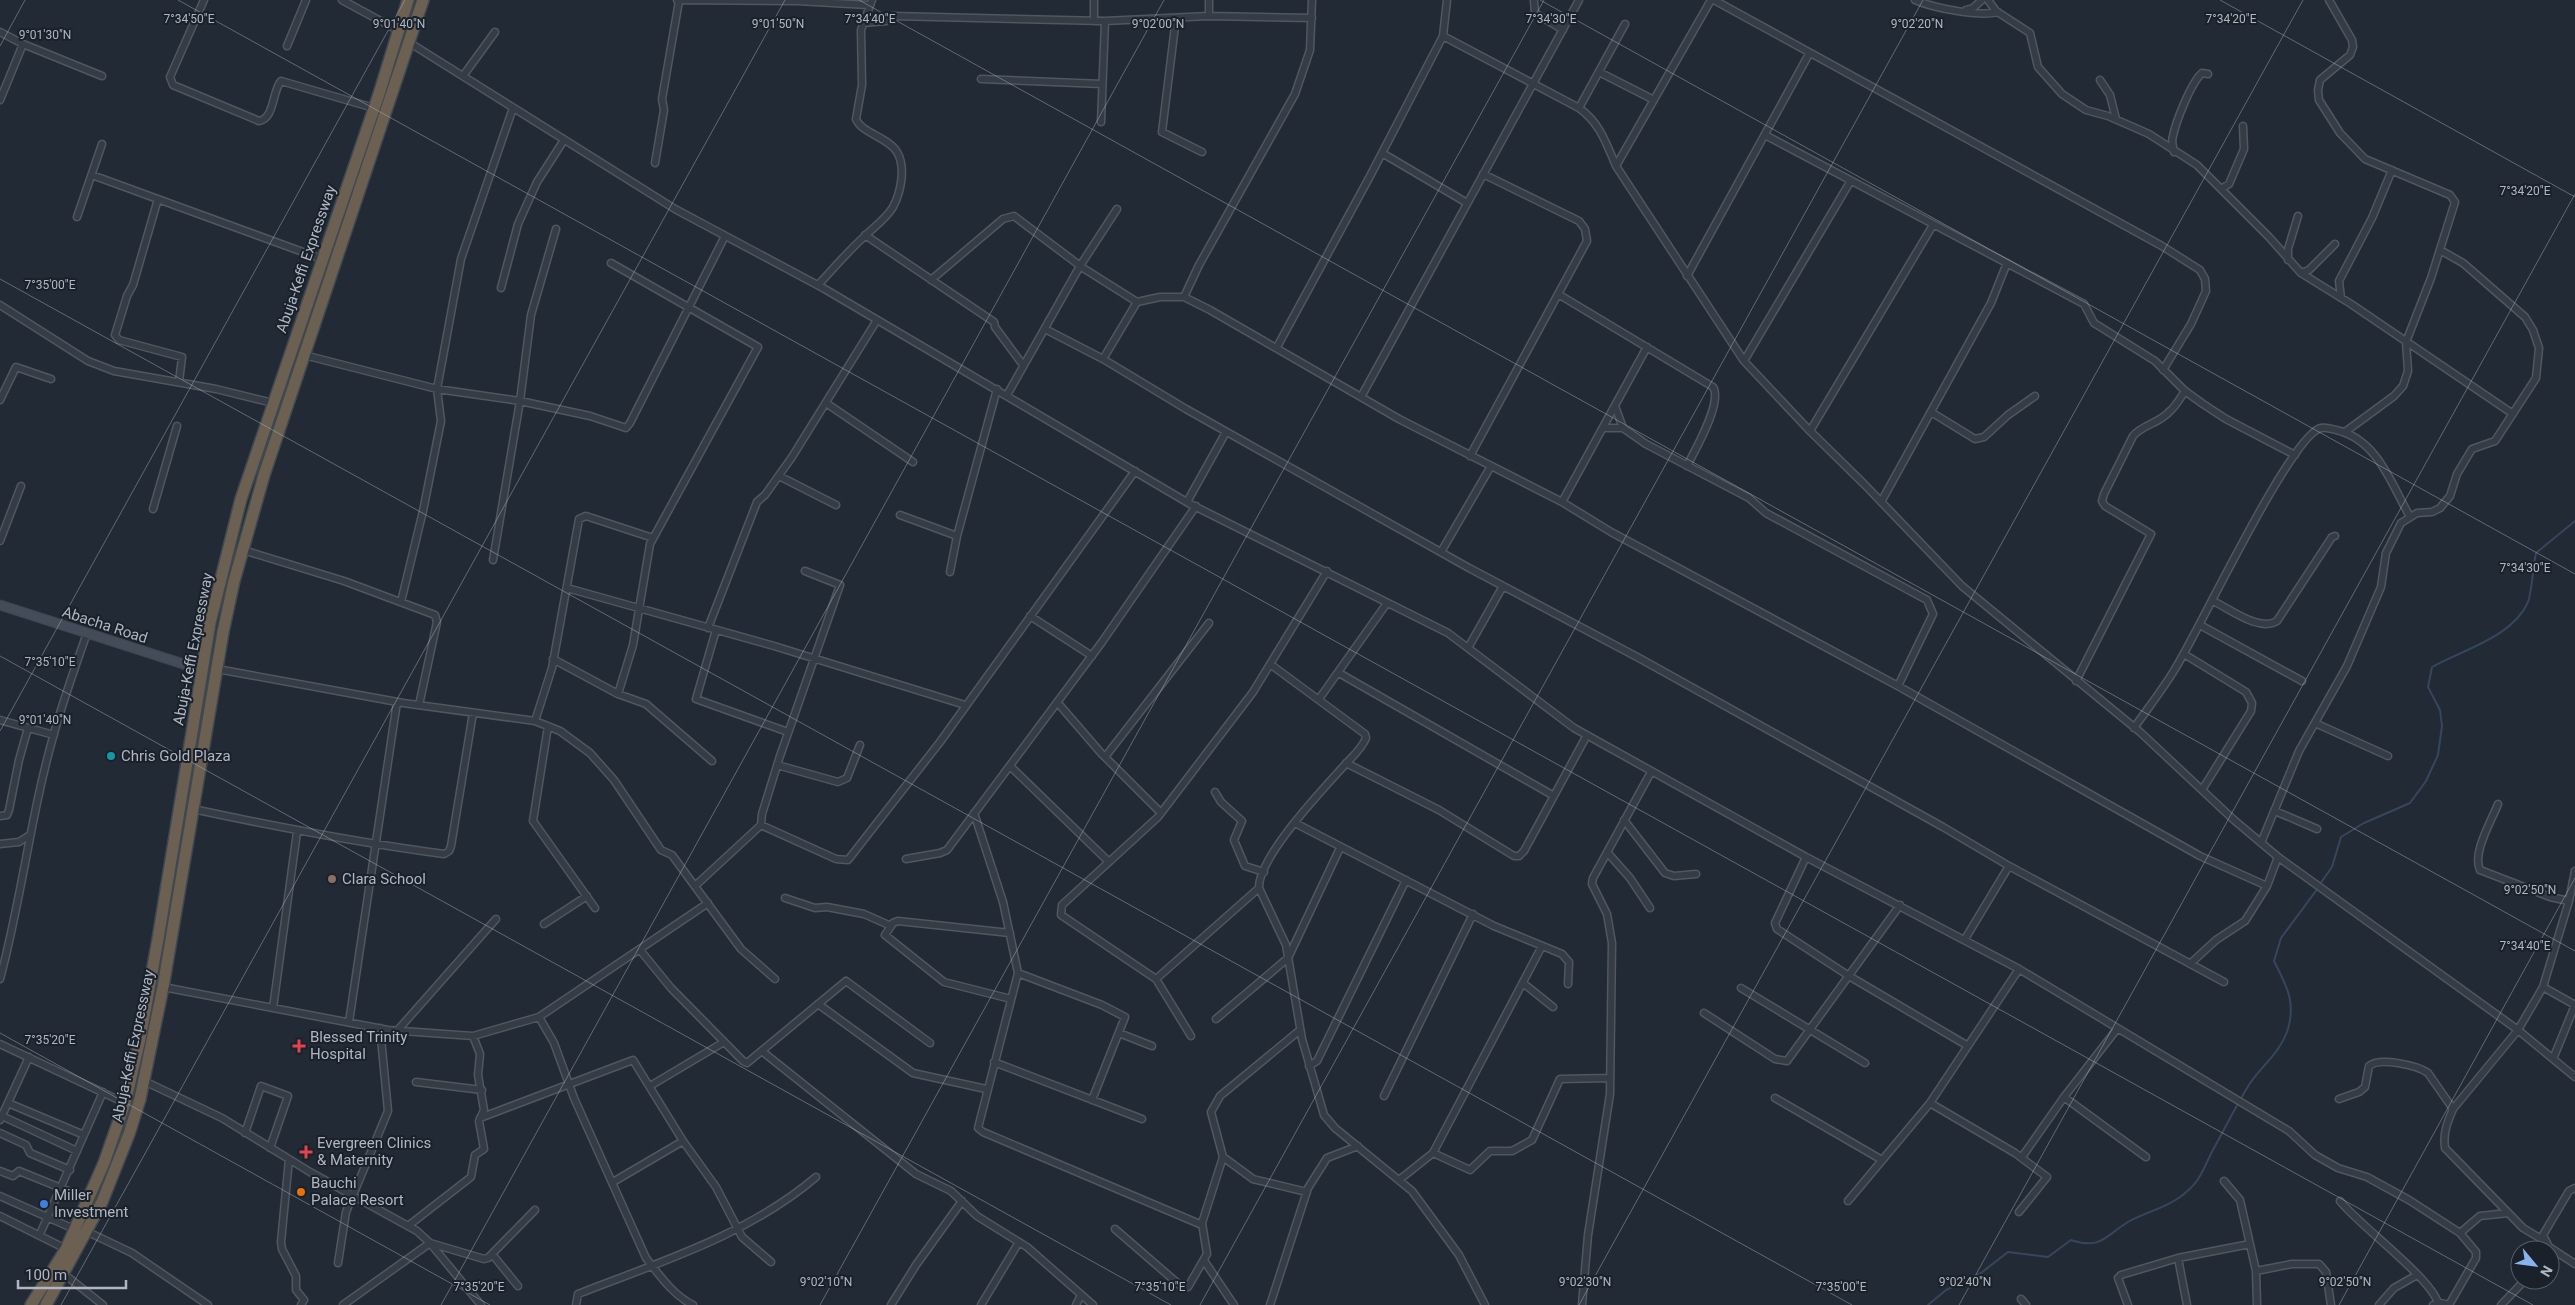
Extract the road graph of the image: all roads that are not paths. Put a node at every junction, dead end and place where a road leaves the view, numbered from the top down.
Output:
1 (204, 0) edge
2 (306, 0) edge
3 (342, 0) edge
4 (408, 0) edge
5 (423, 0) edge
6 (678, 0) edge
7 (773, 0) edge
8 (1094, 0) edge
9 (1209, 0) edge
10 (1312, 0) edge
11 (1447, 0) edge
12 (1579, 0) edge
13 (1712, 0) edge
14 (1915, 0) edge
15 (1982, 0) edge
16 (1988, 0) edge
17 (2329, 0) edge
18 (1534, 1) edge
19 (870, 2) edge
20 (1965, 10) junction
21 (1998, 12) junction
22 (1210, 16) junction
23 (1176, 18) junction
24 (1312, 18) junction
25 (1094, 21) junction
26 (1105, 21) junction
27 (863, 22) junction
28 (1625, 24) dead end
29 (1563, 30) junction
30 (399, 31) junction
31 (0, 32) edge
32 (495, 32) dead end
33 (1443, 36) junction
34 (410, 43) junction
35 (24, 44) junction
36 (287, 46) dead end
37 (1809, 54) junction
38 (1599, 72) junction
39 (2208, 74) dead end
40 (102, 76) dead end
41 (463, 76) junction
42 (981, 79) dead end
43 (2100, 80) dead end
44 (1102, 84) junction
45 (1533, 84) junction
46 (0, 100) edge
47 (1654, 100) junction
48 (374, 108) junction
49 (513, 108) junction
50 (1580, 108) junction
51 (2116, 119) junction
52 (1101, 122) dead end
53 (2243, 126) dead end
54 (1765, 135) junction
55 (564, 140) junction
56 (102, 144) dead end
57 (1202, 152) dead end
58 (1382, 152) junction
59 (2174, 152) junction
60 (654, 163) dead end
61 (1616, 166) junction
62 (2392, 170) junction
63 (1483, 174) junction
64 (92, 175) junction
65 (1850, 182) junction
66 (2221, 189) junction
67 (158, 199) junction
68 (1467, 203) junction
69 (1117, 209) dead end
70 (2298, 216) dead end
71 (77, 217) dead end
72 (1933, 225) junction
73 (556, 229) dead end
74 (865, 235) junction
75 (725, 236) junction
76 (2335, 244) dead end
77 (2440, 250) junction
78 (322, 259) junction
79 (2288, 260) junction
80 (611, 263) dead end
81 (2007, 263) junction
82 (1080, 266) junction
83 (2301, 273) junction
84 (1687, 276) junction
85 (931, 280) junction
86 (818, 285) junction
87 (501, 288) dead end
88 (1558, 294) junction
89 (1184, 297) junction
90 (2341, 298) junction
91 (1137, 302) junction
92 (0, 305) edge
93 (691, 308) junction
94 (877, 320) junction
95 (1045, 329) junction
96 (2406, 342) junction
97 (1277, 347) junction
98 (1647, 347) junction
99 (304, 356) junction
100 (1103, 359) junction
101 (1744, 361) junction
102 (1023, 366) junction
103 (2163, 370) junction
104 (51, 379) dead end
105 (179, 382) junction
106 (437, 389) junction
107 (997, 389) junction
108 (2185, 391) junction
109 (1008, 395) junction
110 (2035, 396) dead end
111 (1362, 397) junction
112 (0, 400) edge
113 (520, 401) junction
114 (272, 403) junction
115 (826, 403) junction
116 (1614, 406) junction
117 (1931, 412) junction
118 (2514, 414) junction
119 (177, 426) dead end
120 (1603, 428) junction
121 (1623, 428) junction
122 (1810, 431) junction
123 (1226, 432) junction
124 (2345, 432) junction
125 (2295, 455) junction
126 (1470, 456) junction
127 (913, 462) dead end
128 (1491, 466) junction
129 (1687, 466) junction
130 (1135, 471) junction
131 (778, 476) junction
132 (21, 486) dead end
133 (1187, 502) junction
134 (1562, 502) junction
135 (1881, 502) junction
136 (836, 505) dead end
137 (1196, 506) junction
138 (153, 509) dead end
139 (900, 515) dead end
140 (2410, 515) junction
141 (956, 536) junction
142 (2335, 536) dead end
143 (653, 538) junction
144 (0, 541) edge
145 (243, 550) junction
146 (1441, 552) junction
147 (493, 560) dead end
148 (806, 571) dead end
149 (1326, 571) junction
150 (950, 572) dead end
151 (1503, 586) junction
152 (567, 588) junction
153 (2213, 601) junction
154 (401, 602) junction
155 (1387, 604) junction
156 (0, 605) edge
157 (640, 609) junction
158 (1030, 616) junction
159 (1209, 623) dead end
160 (2200, 625) junction
161 (708, 628) junction
162 (716, 630) junction
163 (87, 633) junction
164 (1468, 648) junction
165 (2184, 654) junction
166 (1092, 656) junction
167 (813, 658) junction
168 (553, 659) junction
169 (1270, 664) junction
170 (217, 669) junction
171 (202, 670) junction
172 (1339, 673) junction
173 (2076, 681) junction
174 (2302, 681) dead end
175 (1898, 686) junction
176 (618, 694) junction
177 (1319, 699) junction
178 (397, 702) junction
179 (1057, 702) junction
180 (965, 705) junction
181 (419, 706) junction
182 (473, 713) junction
183 (0, 720) edge
184 (535, 721) junction
185 (2315, 722) junction
186 (548, 726) junction
187 (28, 728) junction
188 (2134, 728) junction
189 (788, 732) junction
190 (54, 734) junction
191 (1586, 735) junction
192 (860, 745) dead end
193 (2388, 756) dead end
194 (1105, 757) junction
195 (712, 762) dead end
196 (1346, 763) junction
197 (777, 765) junction
198 (1010, 766) junction
199 (1650, 772) junction
200 (2202, 790) junction
201 (1215, 792) dead end
202 (1554, 796) junction
203 (2498, 804) dead end
204 (193, 809) junction
205 (2275, 811) junction
206 (974, 813) junction
207 (1161, 813) junction
208 (0, 816) edge
209 (1624, 820) junction
210 (1295, 823) junction
211 (761, 825) junction
212 (2317, 830) dead end
213 (297, 832) junction
214 (30, 835) junction
215 (2262, 843) junction
216 (0, 844) edge
217 (375, 845) junction
218 (1340, 848) junction
219 (1607, 852) junction
220 (1806, 857) junction
221 (2278, 857) junction
222 (906, 859) dead end
223 (1108, 862) junction
224 (2009, 866) junction
225 (2575, 871) edge
226 (1264, 872) junction
227 (1696, 874) dead end
228 (1406, 880) junction
229 (695, 886) junction
230 (2267, 886) junction
231 (1260, 888) junction
232 (587, 896) junction
233 (785, 898) dead end
234 (2570, 902) junction
235 (708, 903) junction
236 (1900, 906) junction
237 (595, 908) dead end
238 (1650, 908) dead end
239 (1473, 914) junction
240 (496, 919) dead end
241 (544, 924) dead end
242 (891, 926) junction
243 (1010, 933) junction
244 (1965, 939) junction
245 (1542, 946) junction
246 (640, 950) junction
247 (1288, 958) junction
248 (2190, 964) junction
249 (2019, 969) junction
250 (1018, 973) junction
251 (1849, 976) junction
252 (0, 979) edge
253 (775, 979) dead end
254 (1156, 979) junction
255 (2224, 982) dead end
256 (1523, 983) junction
257 (1568, 984) dead end
258 (163, 987) junction
259 (2543, 987) junction
260 (1741, 988) dead end
261 (1011, 999) junction
262 (818, 1004) junction
263 (2575, 1005) edge
264 (1553, 1007) dead end
265 (272, 1008) junction
266 (1704, 1013) dead end
267 (539, 1018) junction
268 (1216, 1019) dead end
269 (349, 1022) junction
270 (380, 1028) junction
271 (1809, 1029) junction
272 (2117, 1029) junction
273 (1300, 1030) junction
274 (2518, 1030) junction
275 (396, 1031) junction
276 (1119, 1033) junction
277 (473, 1036) junction
278 (1191, 1036) dead end
279 (724, 1042) junction
280 (930, 1043) dead end
281 (0, 1044) edge
282 (1152, 1046) dead end
283 (1968, 1046) junction
284 (763, 1052) junction
285 (29, 1057) junction
286 (2553, 1059) junction
287 (994, 1062) junction
288 (1865, 1063) dead end
289 (1309, 1066) junction
290 (2575, 1077) edge
291 (1610, 1078) junction
292 (144, 1080) junction
293 (416, 1082) dead end
294 (569, 1084) junction
295 (650, 1086) junction
296 (986, 1089) junction
297 (482, 1090) junction
298 (103, 1092) junction
299 (1384, 1096) dead end
300 (2064, 1097) junction
301 (1775, 1098) dead end
302 (2338, 1099) dead end
303 (1092, 1100) junction
304 (125, 1102) junction
305 (8, 1103) junction
306 (1930, 1103) junction
307 (2453, 1109) junction
308 (1, 1118) edge
309 (480, 1118) junction
310 (1142, 1119) dead end
311 (0, 1133) edge
312 (245, 1133) junction
313 (84, 1135) junction
314 (683, 1141) junction
315 (1358, 1146) junction
316 (270, 1148) junction
317 (77, 1150) junction
318 (1433, 1153) junction
319 (1223, 1157) junction
320 (2146, 1157) dead end
321 (2022, 1158) junction
322 (289, 1159) junction
323 (1882, 1160) junction
324 (70, 1170) junction
325 (0, 1171) edge
326 (816, 1177) dead end
327 (1399, 1180) junction
328 (613, 1182) junction
329 (2224, 1182) dead end
330 (94, 1187) junction
331 (62, 1188) junction
332 (2575, 1188) edge
333 (1307, 1192) junction
334 (106, 1194) junction
335 (0, 1196) edge
336 (354, 1196) junction
337 (88, 1199) junction
338 (962, 1201) junction
339 (1848, 1201) dead end
340 (2340, 1201) dead end
341 (535, 1210) dead end
342 (2019, 1212) dead end
343 (2508, 1212) junction
344 (82, 1213) junction
345 (0, 1216) edge
346 (48, 1218) junction
347 (94, 1220) junction
348 (1202, 1225) junction
349 (408, 1226) junction
350 (1115, 1228) dead end
351 (74, 1229) junction
352 (739, 1230) junction
353 (88, 1232) junction
354 (2460, 1233) junction
355 (40, 1234) junction
356 (2543, 1240) joint
357 (1020, 1242) junction
358 (430, 1244) junction
359 (2250, 1244) junction
360 (66, 1248) junction
361 (492, 1254) junction
362 (2560, 1254) edge
363 (2178, 1258) junction
364 (771, 1262) dead end
365 (1205, 1262) junction
366 (338, 1263) dead end
367 (2575, 1264) edge
368 (652, 1266) junction
369 (2256, 1271) junction
370 (64, 1274) junction
371 (2417, 1275) junction
372 (518, 1286) dead end
373 (2515, 1290) edge
374 (1081, 1295) junction
375 (2022, 1299) dead end
376 (2436, 1304) edge
377 (31, 1305) edge
378 (46, 1305) edge
379 (103, 1305) edge
380 (208, 1305) edge
381 (301, 1305) edge
382 (342, 1305) edge
383 (481, 1305) edge
384 (576, 1305) edge
385 (694, 1305) edge
386 (892, 1305) edge
387 (983, 1305) edge
388 (1076, 1305) edge
389 (1092, 1305) edge
390 (1234, 1305) edge
391 (1270, 1305) edge
392 (1485, 1305) edge
393 (1582, 1305) edge
394 (2026, 1305) edge
395 (2128, 1305) edge
396 (2187, 1305) edge
397 (2257, 1305) edge
398 (2331, 1305) edge
399 (2379, 1305) edge
400 (2449, 1305) edge
401 (2501, 1305) edge

1 - 48 street
2 - 36 street
3 - 30 street
4 - 30 highway, Abuja-Keffi Expressway
5 - 34 highway, Abuja-Keffi Expressway
6 - 7 street
6 - 60 street
7 - 19 street
8 - 25 street
9 - 22 street
10 - 24 street
11 - 33 street
12 - 29 street
13 - 37 street
13 - 47 street
14 - 20 street
15 - 20 street
16 - 21 street
17 - 62 street
18 - 29 street
19 - 27 street
20 - 21 street
21 - 51 street
22 - 23 street
22 - 24 street
23 - 26 street
23 - 57 street
24 - 89 street
25 - 26 street
25 - 27 street
26 - 44 street
27 - 74 street
28 - 38 street
29 - 45 street
30 - 48 highway, Abuja-Keffi Expressway
31 - 35 street
32 - 41 street
33 - 45 street
33 - 58 street
34 - 41 street
34 - 99 highway, Abuja-Keffi Expressway
35 - 40 street
35 - 46 street
37 - 54 street
37 - 103 street
38 - 47 street
38 - 50 street
39 - 59 street
41 - 49 street
42 - 44 street
43 - 51 street
44 - 52 street
45 - 50 street
45 - 63 street
47 - 61 street
48 - 78 highway, Abuja-Keffi Expressway
49 - 55 street
49 - 106 street
50 - 61 street
51 - 59 street
53 - 66 street
54 - 65 street
54 - 84 street
55 - 75 street
55 - 87 street
56 - 64 street
58 - 68 street
58 - 97 street
59 - 66 street
61 - 84 street
62 - 77 street
62 - 90 street
63 - 68 street
63 - 88 street
64 - 67 street
64 - 71 street
65 - 72 street
65 - 101 street
66 - 79 street
67 - 78 street
67 - 105 street
68 - 111 street
69 - 82 street
70 - 79 street
72 - 81 street
72 - 122 street
73 - 113 street
74 - 85 street
74 - 86 street
75 - 86 street
75 - 93 street
76 - 83 street
77 - 96 street
77 - 118 street
78 - 114 highway, Abuja-Keffi Expressway
79 - 83 street
80 - 93 street
81 - 103 street
81 - 117 street
82 - 85 street
82 - 91 street
82 - 95 street
83 - 90 street
84 - 101 street
85 - 102 street
86 - 94 street
88 - 98 street
88 - 126 street
89 - 91 street
89 - 97 street
90 - 96 street
91 - 100 street
92 - 105 street
93 - 113 street
93 - 143 street
94 - 107 street
94 - 115 street
95 - 100 street
95 - 102 street
96 - 118 street
96 - 124 street
97 - 111 street
98 - 116 street
98 - 129 street
99 - 106 street
99 - 145 highway, Abuja-Keffi Expressway
100 - 123 street
101 - 122 street
102 - 109 street
103 - 108 street
104 - 112 street
105 - 114 street
106 - 113 street
106 - 154 street
107 - 109 street
107 - 141 street
108 - 125 street
108 - 173 street
109 - 130 street
110 - 117 street
111 - 126 street
113 - 147 street
114 - 171 highway, Abuja-Keffi Expressway
115 - 127 street
115 - 131 street
116 - 120 street
116 - 121 street
117 - 135 street
118 - 140 street
119 - 138 street
120 - 121 street
120 - 134 street
121 - 129 street
122 - 135 street
123 - 133 street
123 - 146 street
124 - 125 street
124 - 140 street
125 - 153 street
126 - 128 street
128 - 134 street
128 - 146 street
129 - 175 street
130 - 133 street
130 - 158 street
131 - 136 street
131 - 161 street
132 - 144 street
133 - 137 street
134 - 175 street
135 - 173 street
137 - 149 street
137 - 166 street
139 - 141 street
140 - 185 street
141 - 150 street
142 - 153 street
143 - 152 street
143 - 157 street
145 - 154 street
145 - 170 highway, Abuja-Keffi Expressway
146 - 151 street
148 - 167 street
149 - 155 street
149 - 169 street
151 - 164 street
151 - 224 street
152 - 157 street
152 - 168 street
153 - 160 street
154 - 181 street
155 - 164 street
155 - 172 street
156 - 163 street, Abacha Road
157 - 161 street
157 - 176 street
158 - 166 street
158 - 180 street
159 - 194 street
160 - 165 street
160 - 174 street
161 - 162 street
162 - 167 street
162 - 189 street
163 - 171 street, Abacha Road
163 - 190 street
164 - 191 street
165 - 188 street
165 - 200 street
166 - 179 street
167 - 180 street
167 - 189 street
168 - 176 street
168 - 184 street
169 - 177 street
169 - 207 street
170 - 178 street
170 - 204 highway, Abuja-Keffi Expressway
171 - 304 highway, Abuja-Keffi Expressway
172 - 177 street
172 - 202 street
173 - 188 street
175 - 230 street
176 - 195 street
177 - 196 street
178 - 181 street
178 - 217 street
179 - 194 street
179 - 198 street
180 - 211 street
181 - 182 street
182 - 184 street
182 - 217 street
183 - 187 street
184 - 186 street
185 - 193 street
185 - 205 street
186 - 229 street
186 - 232 street
187 - 190 street
187 - 208 street
188 - 200 street
189 - 197 street
190 - 214 street
191 - 199 street
191 - 202 street
192 - 197 street
194 - 207 street
196 - 202 street
196 - 210 street
197 - 211 street
198 - 206 street
198 - 223 street
199 - 209 street
199 - 220 street
200 - 215 street
201 - 226 street
203 - 234 street
204 - 213 street
204 - 258 highway, Abuja-Keffi Expressway
205 - 212 street
205 - 215 street
206 - 222 street
206 - 243 street
207 - 223 street
209 - 219 street
209 - 227 street
210 - 218 street
210 - 226 street
211 - 229 street
213 - 217 street
213 - 265 street
214 - 216 street
214 - 252 street
215 - 221 street
217 - 269 street
218 - 228 street
218 - 247 street
219 - 238 street
219 - 291 street
220 - 236 street
220 - 251 street
221 - 230 street
221 - 274 street
223 - 254 street
224 - 244 street
224 - 248 street
225 - 234 street
226 - 231 street
228 - 239 street
228 - 289 street
229 - 235 street
230 - 248 street
231 - 247 street
231 - 254 street
232 - 237 street
232 - 241 street
233 - 242 street
234 - 259 street
235 - 246 street
235 - 253 street
236 - 244 street
236 - 251 street
239 - 245 street
239 - 299 street
240 - 275 street
242 - 243 street
242 - 261 street
243 - 250 street
244 - 249 street
245 - 256 street
245 - 257 street
246 - 267 street
246 - 279 street
247 - 268 street
247 - 273 street
248 - 255 street
249 - 272 street
249 - 283 street
250 - 261 street
250 - 276 street
251 - 271 street
251 - 283 street
254 - 278 street
256 - 264 street
256 - 318 street
258 - 265 street
258 - 292 highway, Abuja-Keffi Expressway
259 - 263 street
259 - 274 street
260 - 271 street
261 - 287 street
262 - 280 street
262 - 284 street
262 - 296 street
263 - 286 street
265 - 269 street
266 - 271 street
267 - 277 street
267 - 294 street
269 - 270 street
270 - 275 street
270 - 336 street
271 - 288 street
272 - 300 street
272 - 354 street
273 - 289 street
273 - 319 street
274 - 286 street
274 - 307 street
275 - 277 street
276 - 282 street
276 - 303 street
277 - 297 street
279 - 284 street
279 - 295 street
281 - 285 street
283 - 306 street
284 - 338 street
285 - 298 street
285 - 305 street
286 - 290 street
287 - 296 street
287 - 303 street
289 - 315 street
291 - 318 street
291 - 393 street
292 - 312 street
292 - 334 highway, Abuja-Keffi Expressway
293 - 297 street
294 - 295 street
294 - 309 street
294 - 328 street
295 - 314 street
296 - 348 street
297 - 309 street
298 - 304 street
298 - 313 street
300 - 320 street
300 - 321 street
301 - 323 street
302 - 307 street
303 - 310 street
304 - 330 highway, Abuja-Keffi Expressway
305 - 308 street
305 - 313 street
306 - 321 street
306 - 323 street
307 - 343 street
308 - 317 street
309 - 349 street
311 - 324 street
312 - 316 street
312 - 316 street
313 - 317 street
314 - 328 street
314 - 352 street
315 - 327 street
315 - 333 street
316 - 322 street
317 - 324 street
318 - 327 street
319 - 333 street
319 - 348 street
321 - 342 street
322 - 336 street
322 - 381 street
323 - 339 street
324 - 331 street
325 - 331 street
326 - 352 street
327 - 392 street
328 - 368 street
329 - 359 street
330 - 334 highway
330 - 337 highway, Abuja-Keffi Expressway
331 - 337 street
331 - 346 street
332 - 356 street
333 - 391 street
334 - 347 highway, Abuja-Keffi Expressway
335 - 346 street
336 - 349 street
336 - 366 street
337 - 344 highway, Abuja-Keffi Expressway
338 - 357 street
338 - 386 street
340 - 371 street
341 - 361 street
343 - 354 street
343 - 356 street
344 - 347 highway
344 - 351 highway, Abuja-Keffi Expressway
345 - 355 street
346 - 351 street
346 - 355 street
347 - 353 highway, Abuja-Keffi Expressway
348 - 365 street
349 - 358 street
350 - 365 street
351 - 360 highway, Abuja-Keffi Expressway
352 - 364 street
352 - 368 street
353 - 370 highway, Abuja-Keffi Expressway
353 - 380 street
354 - 400 street
355 - 360 street
357 - 374 street
357 - 387 street
358 - 361 street
358 - 382 street
358 - 383 street
359 - 363 street
359 - 369 street
360 - 377 highway, Abuja-Keffi Expressway
361 - 372 street
362 - 367 street
363 - 395 street
363 - 396 street
365 - 390 street
368 - 384 street
368 - 385 street
369 - 397 street
369 - 398 street
370 - 378 highway, Abuja-Keffi Expressway
370 - 379 street
371 - 376 street
371 - 399 street
373 - 401 street
374 - 388 street
374 - 389 street
375 - 394 street
376 - 400 street

